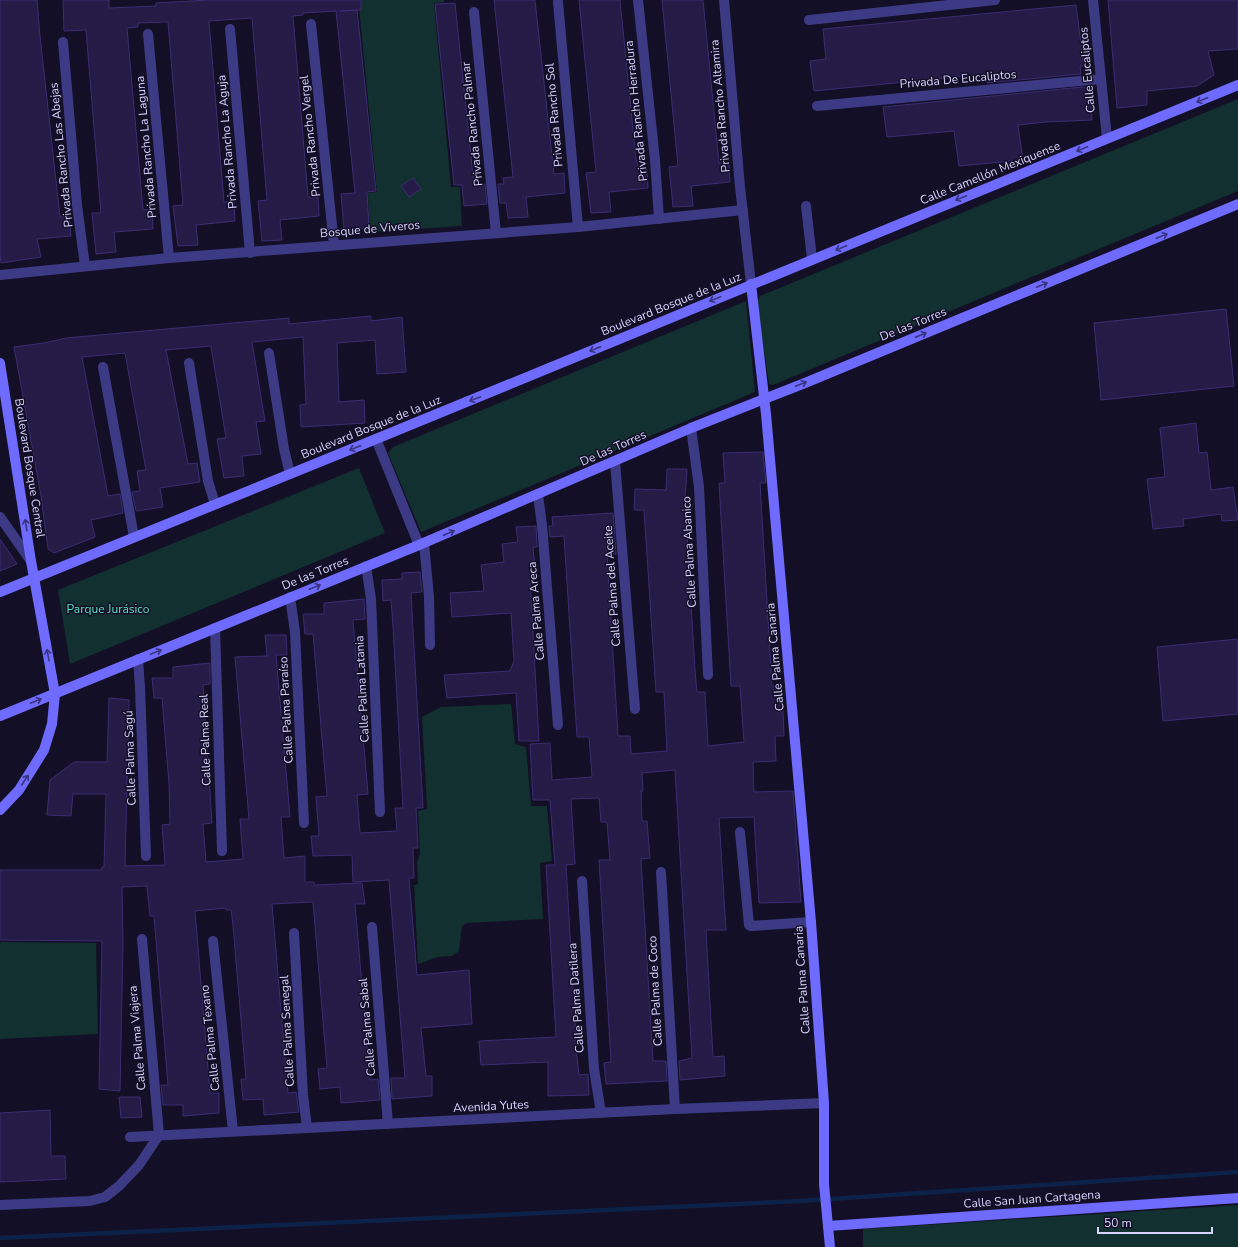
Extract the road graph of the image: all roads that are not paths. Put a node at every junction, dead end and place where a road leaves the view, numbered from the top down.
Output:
1 (638, 0) edge
2 (724, 0) edge
3 (995, 0) edge
4 (1093, 0) edge
5 (558, 2) dead end
6 (474, 12) dead end
7 (809, 20) dead end
8 (311, 24) dead end
9 (230, 29) dead end
10 (148, 34) dead end
11 (63, 42) dead end
12 (1101, 79) junction
13 (1238, 85) edge
14 (817, 106) dead end
15 (1107, 138) junction
16 (1238, 204) edge
17 (806, 206) dead end
18 (743, 210) junction
19 (658, 219) junction
20 (578, 226) junction
21 (496, 233) junction
22 (334, 245) junction
23 (250, 253) junction
24 (169, 258) junction
25 (812, 260) junction
26 (84, 266) junction
27 (0, 275) edge
28 (752, 284) junction
29 (269, 353) dead end
30 (0, 363) edge
31 (189, 363) dead end
32 (103, 367) dead end
33 (765, 398) junction
34 (691, 428) junction
35 (376, 440) junction
36 (615, 461) junction
37 (290, 474) junction
38 (538, 495) junction
39 (215, 504) junction
40 (0, 517) edge
41 (134, 537) junction
42 (422, 544) junction
43 (31, 561) junction
44 (366, 566) junction
45 (34, 577) junction
46 (0, 592) edge
47 (290, 597) junction
48 (215, 628) junction
49 (430, 644) dead end
50 (138, 659) junction
51 (708, 675) dead end
52 (55, 694) junction
53 (635, 710) dead end
54 (0, 716) edge
55 (558, 725) dead end
56 (0, 810) edge
57 (380, 812) dead end
58 (304, 823) dead end
59 (740, 832) dead end
60 (222, 851) dead end
61 (146, 856) dead end
62 (661, 872) dead end
63 (582, 881) dead end
64 (811, 922) junction
65 (372, 927) dead end
66 (294, 933) dead end
67 (142, 939) dead end
68 (213, 941) dead end
69 (824, 1103) junction
70 (675, 1109) junction
71 (601, 1113) junction
72 (388, 1124) junction
73 (307, 1128) junction
74 (233, 1132) junction
75 (159, 1135) junction
76 (130, 1136) dead end
77 (1238, 1198) edge
78 (0, 1205) edge
79 (828, 1226) junction
80 (830, 1247) edge

1 - 19 street, Privada Rancho Herradura
2 - 18 street, Privada Rancho Altamira
3 - 7 street
4 - 12 street, Calle Eucaliptos
5 - 20 street, Privada Rancho Sol
6 - 21 street, Privada Rancho Palmar
8 - 22 street, Privada Rancho Vergel
9 - 23 street, Privada Rancho La Aguja
10 - 24 street, Privada Rancho La Laguna
11 - 26 street, Privada Rancho Las Abejas
12 - 14 street, Privada De Eucaliptos
12 - 15 street, Calle Eucaliptos
13 -> 15 main road, Calle Camellón Mexiquense
15 -> 25 main road, Calle Camellón Mexiquense
33 -> 16 main road, De las Torres
17 - 25 street
18 - 19 street, Bosque de Viveros
18 - 28 street, Calle Palma Canaria
19 - 20 street, Bosque de Viveros
20 - 21 street, Bosque de Viveros
21 - 22 street, Bosque de Viveros
22 - 23 street, Bosque de Viveros
23 - 24 street, Bosque de Viveros
24 - 26 street, Bosque de Viveros
25 - 28 main road, Calle Camellón Mexiquense
26 - 27 street, Bosque de Viveros
28 - 33 main road, Calle Palma Canaria
28 -> 35 main road, Boulevard Bosque de la Luz
29 - 37 street
43 -> 30 main road, Boulevard Bosque Central
31 - 39 street
32 - 41 street
33 - 34 main road, De las Torres
33 - 64 main road, Calle Palma Canaria
34 - 36 main road, De las Torres
34 - 51 street, Calle Palma Abanico
35 -> 37 main road, Boulevard Bosque de la Luz
35 - 42 street
36 - 38 main road, De las Torres
36 - 53 street, Calle Palma del Aceite
37 - 39 main road, Boulevard Bosque de la Luz
42 -> 38 main road, De las Torres
38 - 55 street, Calle Palma Areca
39 - 41 main road, Boulevard Bosque de la Luz
40 - 43 street
41 - 45 main road, Boulevard Bosque de la Luz
42 - 44 main road, De las Torres
42 - 49 street
43 - 45 main road, Boulevard Bosque Central
47 -> 44 main road, De las Torres
44 - 57 street, Calle Palma Latania
45 - 46 main road, Boulevard Bosque de la Luz
52 -> 45 main road, Boulevard Bosque Central
47 - 48 main road, De las Torres
47 - 58 street, Calle Palma Paraíso
50 -> 48 main road, De las Torres
48 - 60 street, Calle Palma Real
50 - 52 main road, De las Torres
50 - 61 street, Calle Palma Sagú
54 -> 52 main road, De las Torres
56 -> 52 main road, Boulevard Bosque Central
59 - 64 street
62 - 70 street, Calle Palma de Coco
63 - 71 street, Calle Palma Datilera
64 - 69 main road, Calle Palma Canaria
65 - 72 street, Calle Palma Sabal
66 - 73 street, Calle Palma Senegal
67 - 75 street, Calle Palma Viajera
68 - 74 street, Calle Palma Texano
69 - 70 street, Avenida Yutes
69 - 79 main road, Calle Palma Canaria
70 - 71 street, Avenida Yutes
71 - 72 street, Avenida Yutes
72 - 73 street, Avenida Yutes
73 - 74 street, Avenida Yutes
74 - 75 street, Avenida Yutes
75 - 76 street, Avenida Yutes
75 - 78 street
77 - 79 main road, Calle San Juan Cartagena
79 - 80 main road, Calle Palma Canaria

